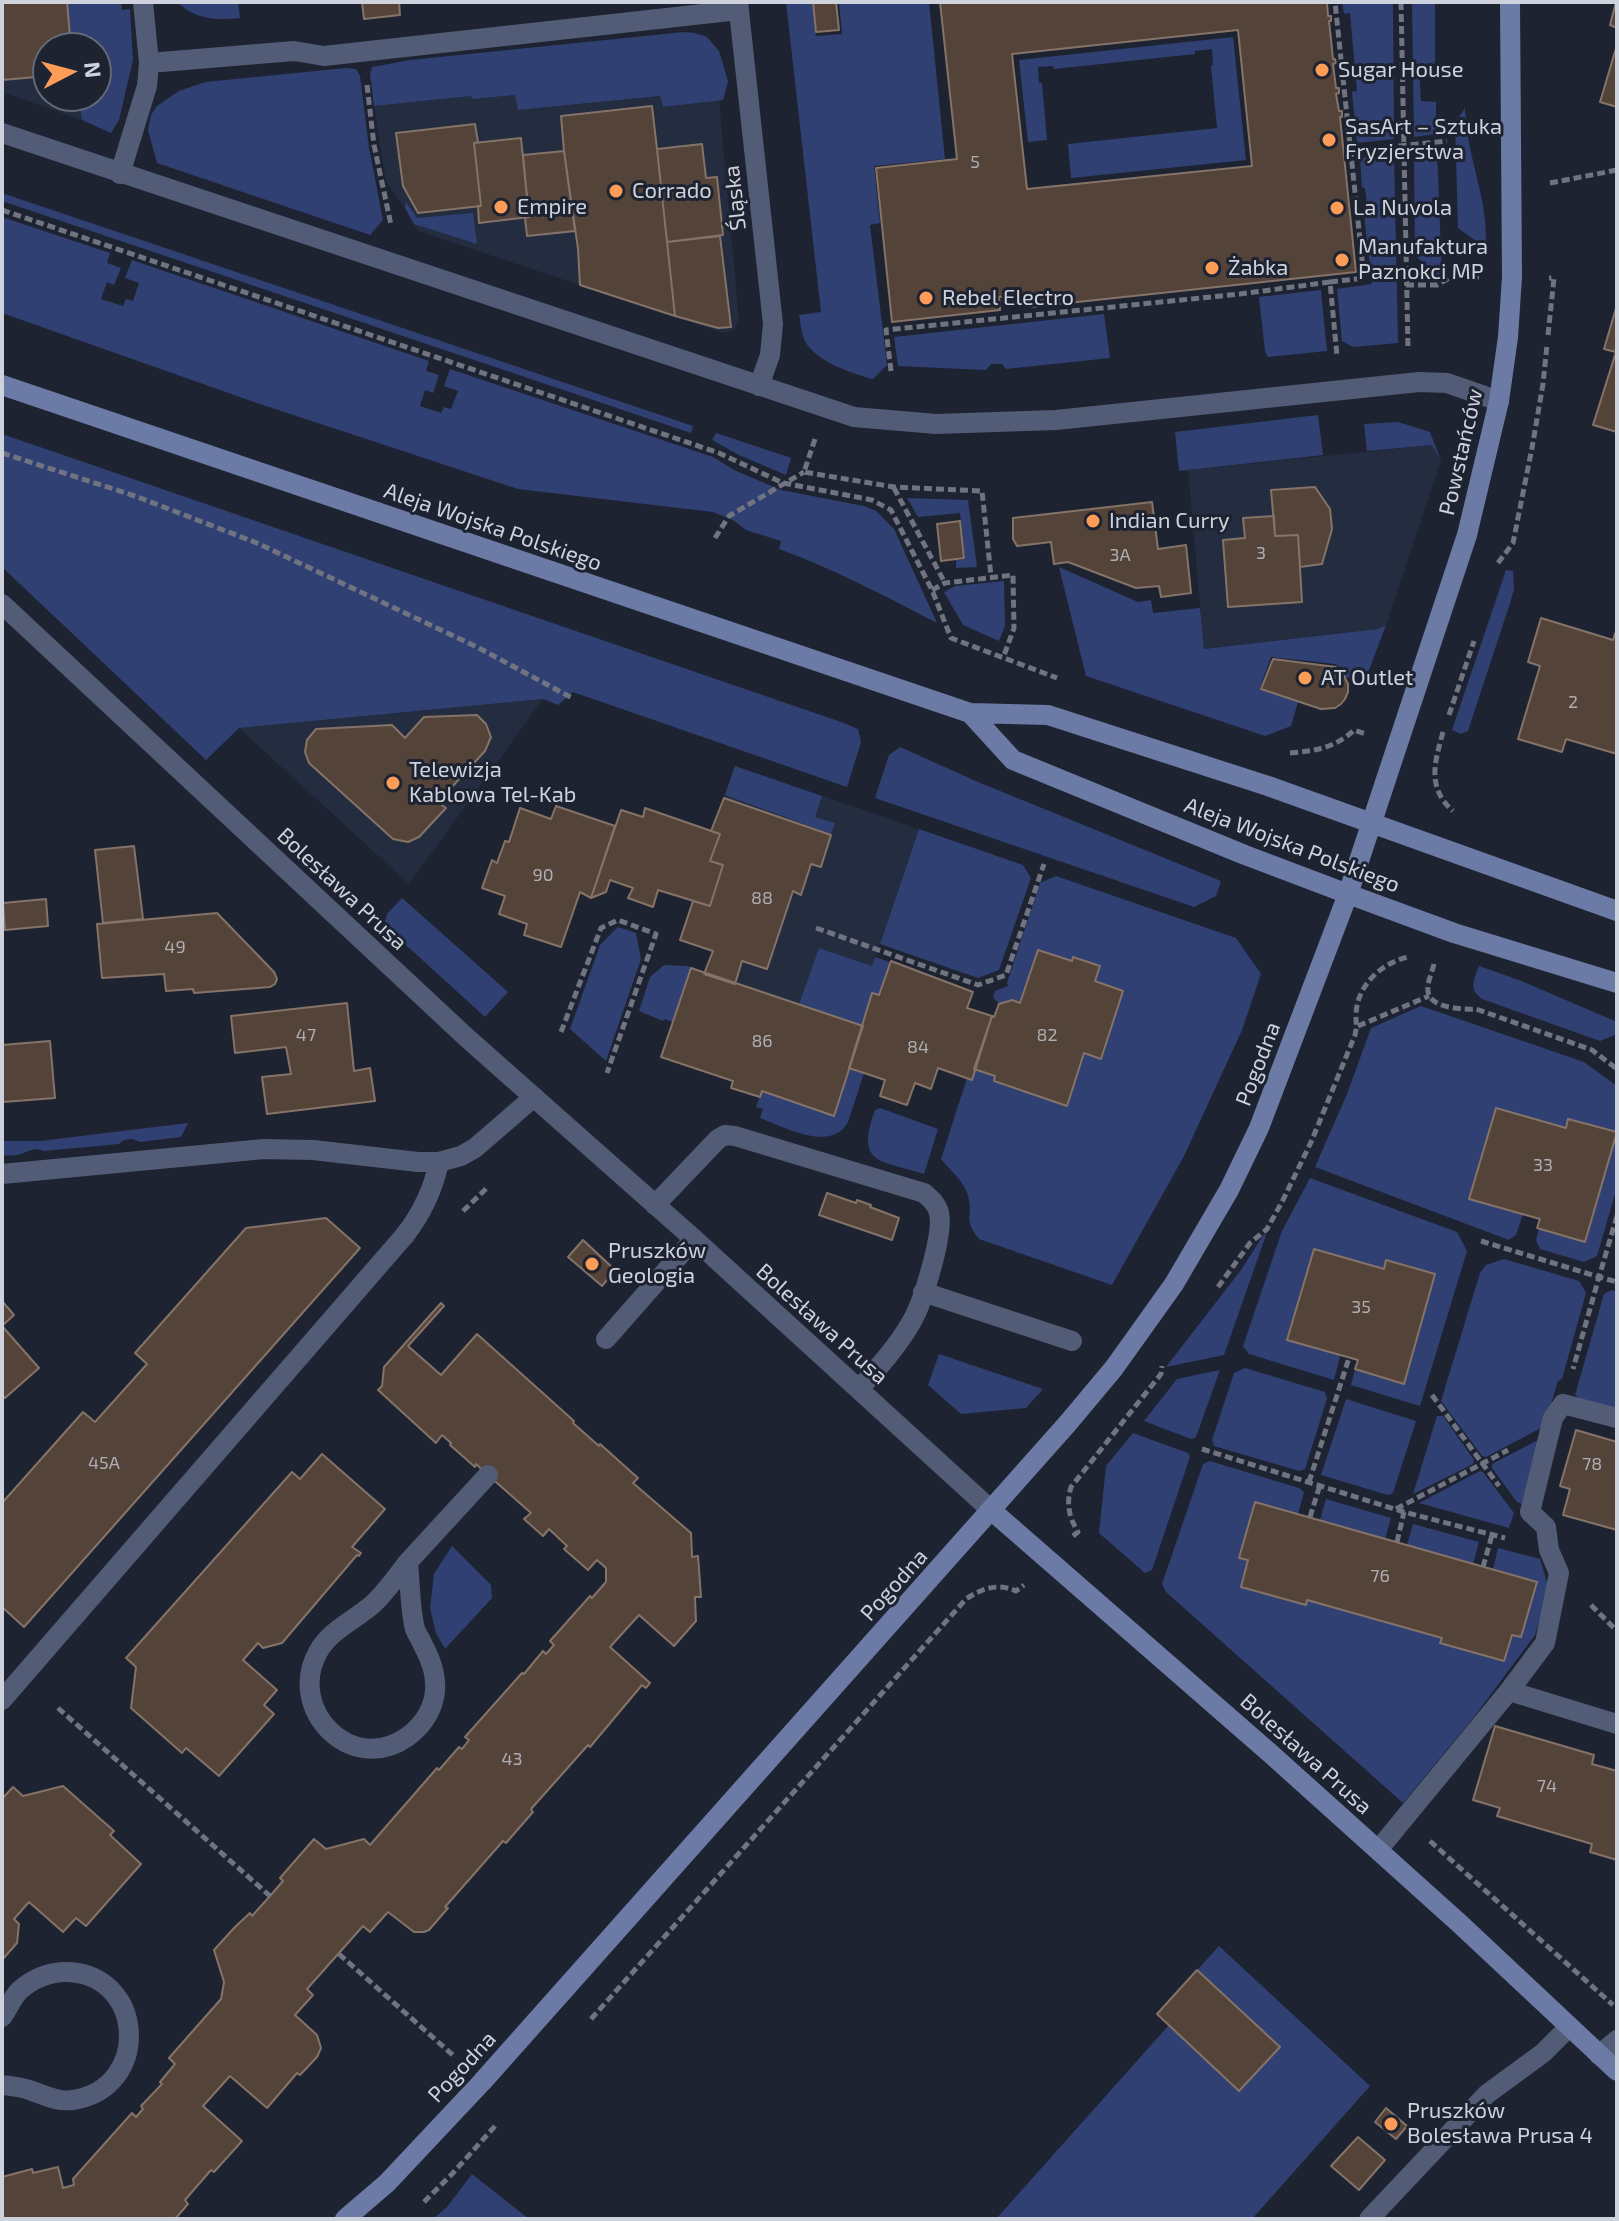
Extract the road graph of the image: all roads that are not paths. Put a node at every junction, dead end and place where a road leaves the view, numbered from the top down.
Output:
1 (143, 2) edge
2 (1510, 2) edge
3 (739, 6) edge
4 (149, 63) junction
5 (2, 133) edge
6 (120, 174) junction
7 (2, 385) edge
8 (759, 386) junction
9 (1499, 401) junction
10 (2, 604) edge
11 (970, 713) junction
12 (1372, 824) junction
13 (1348, 894) junction
14 (1617, 911) edge
15 (1617, 983) edge
16 (534, 1097) junction
17 (439, 1162) junction
18 (2, 1174) edge
19 (655, 1205) junction
20 (694, 1239) junction
21 (923, 1292) junction
22 (606, 1339) dead end
23 (1072, 1341) dead end
24 (859, 1389) junction
25 (1617, 1418) edge
26 (488, 1475) dead end
27 (991, 1510) junction
28 (408, 1562) junction
29 (1509, 1691) junction
30 (2, 1700) edge
31 (1617, 1724) edge
32 (1378, 1850) junction
33 (2, 2017) edge
34 (1569, 2027) junction
35 (1617, 2040) edge
36 (1599, 2055) junction
37 (1617, 2071) edge
38 (2, 2085) edge
39 (345, 2219) edge
40 (1369, 2219) edge

1 - 4 street
2 - 9 street, Powstańców
3 - 4 street
3 - 8 street, Śląska
4 - 6 street
5 - 6 street
6 - 8 street
7 - 11 street, Aleja Wojska Polskiego
8 - 9 street
9 - 12 street, Powstańców
10 - 16 street, Bolesława Prusa
11 - 12 street, Aleja Wojska Polskiego
11 - 13 street, Aleja Wojska Polskiego
12 - 13 street, Powstańców
12 - 14 street, Aleja Wojska Polskiego
13 - 15 street, Aleja Wojska Polskiego
13 - 27 street, Pogodna
16 - 17 street
16 - 19 street, Bolesława Prusa
17 - 18 street
17 - 30 street
19 - 20 street, Bolesława Prusa
19 - 21 street
20 - 22 street
20 - 24 street, Bolesława Prusa
21 - 23 street
21 - 24 street
24 - 27 street, Bolesława Prusa
25 - 29 street
26 - 28 street
27 - 32 street, Bolesława Prusa
27 - 39 street, Pogodna
28 - 28 street
29 - 31 street
29 - 32 street
32 - 34 street, Bolesława Prusa
33 - 38 street
34 - 36 street, Bolesława Prusa
34 - 40 street
35 - 36 street
36 - 37 street, Bolesława Prusa

